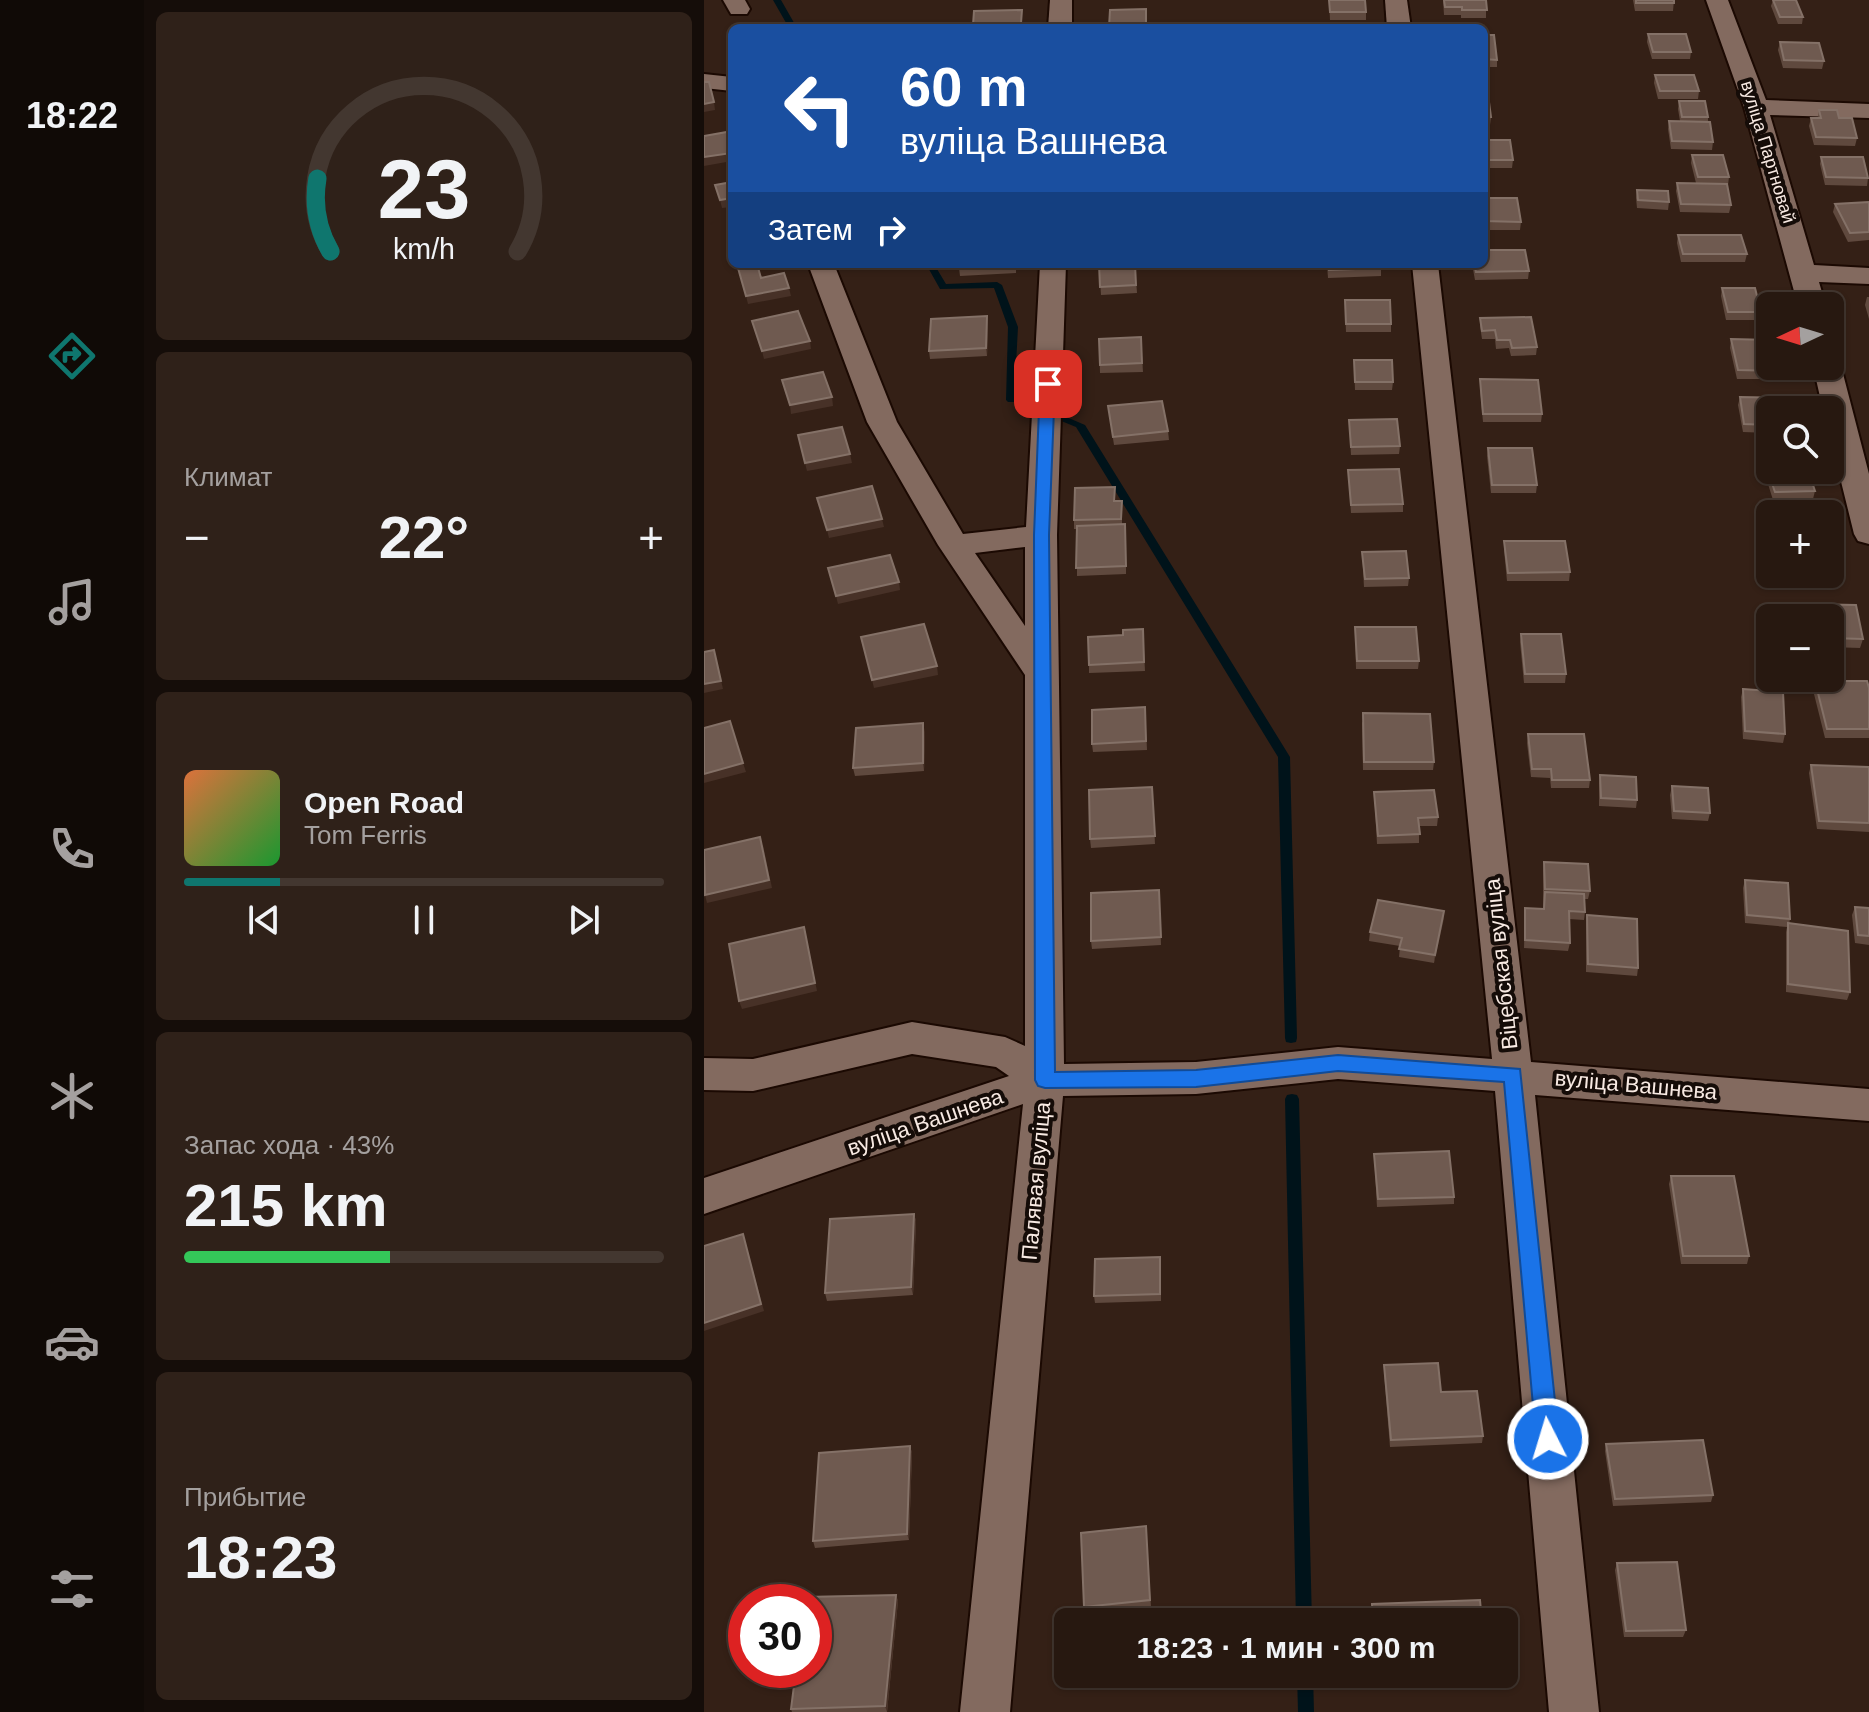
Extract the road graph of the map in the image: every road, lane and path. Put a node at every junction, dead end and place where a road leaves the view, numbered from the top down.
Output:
1 (1061, 0) edge
2 (1396, 0) edge
3 (1717, 0) edge
4 (1060, 24) edge
5 (1399, 24) edge
6 (704, 81) edge
7 (728, 84) edge
8 (1756, 107) junction
9 (1869, 111) edge
10 (823, 268) edge
11 (1053, 268) edge
12 (1425, 268) edge
13 (1804, 273) junction
14 (1869, 276) edge
15 (1809, 292) edge
16 (1830, 380) edge
17 (1869, 534) edge
18 (1041, 535) junction
19 (954, 545) junction
20 (1043, 676) junction
21 (704, 1074) edge
22 (1513, 1074) junction
23 (1045, 1080) junction
24 (1869, 1105) edge
25 (704, 1196) edge
26 (985, 1712) edge
27 (1574, 1712) edge

1 - 4 street
2 - 5 street
3 - 8 street, вуліца Партновай
6 - 7 street
8 - 9 street
8 - 13 street, вуліца Партновай
10 - 19 street
11 - 18 street, Палявая вуліца
12 - 22 street, Віцебская вуліца
13 - 14 street
13 - 15 street, вуліца Партновай
16 - 17 street
18 - 19 street
18 - 20 street, Палявая вуліца
19 - 20 street
20 - 23 street, Палявая вуліца
21 - 23 street
22 - 23 street, вуліца Вашнева
22 - 24 street, вуліца Вашнева
22 - 27 street, Віцебская вуліца
23 - 25 street, вуліца Вашнева
23 - 26 street, Палявая вуліца

